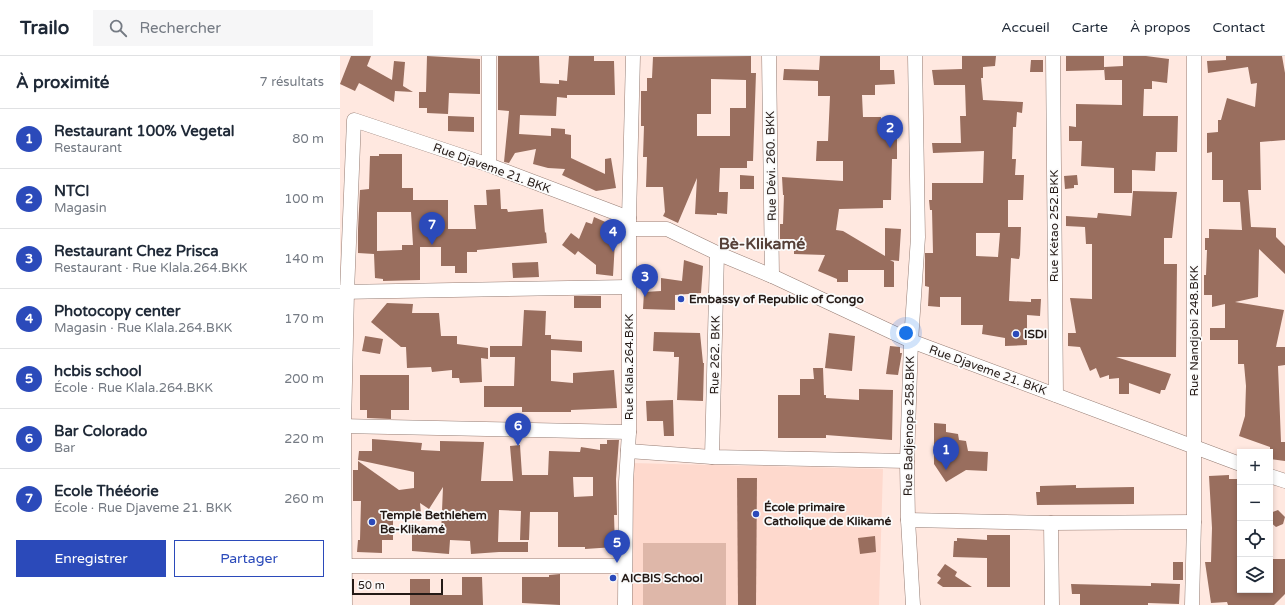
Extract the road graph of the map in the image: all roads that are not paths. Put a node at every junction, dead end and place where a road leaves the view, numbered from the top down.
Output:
1 (489, 56) edge
2 (633, 56) edge
3 (769, 56) edge
4 (915, 56) edge
5 (1053, 56) edge
6 (1194, 56) edge
7 (489, 165) junction
8 (629, 223) junction
9 (717, 253) junction
10 (772, 276) junction
11 (629, 287) junction
12 (343, 292) edge
13 (911, 341) junction
14 (1056, 395) junction
15 (342, 426) edge
16 (629, 432) junction
17 (1193, 446) junction
18 (628, 451) junction
19 (712, 457) junction
20 (907, 460) junction
21 (1237, 463) edge
22 (1273, 477) edge
23 (1285, 481) edge
24 (908, 520) junction
25 (1194, 522) junction
26 (1051, 523) junction
27 (345, 566) junction
28 (624, 566) junction
29 (345, 605) edge
30 (625, 605) edge
31 (913, 605) edge
32 (1052, 605) edge
33 (1192, 605) edge

1 - 7 street
2 - 8 street, Rue Klala.264.BKK
3 - 10 street, Rue Dévi. 260. BKK
4 - 13 street, Rue Badjenope 258.BKK
5 - 14 street, Rue Kétao 252.BKK
6 - 17 street, Rue Nandjobi 248.BKK
7 - 8 street, Rue Djaveme 21. BKK
7 - 12 street, Rue Djaveme 21. BKK
8 - 9 street, Rue Djaveme 21. BKK
8 - 11 street, Rue Klala.264.BKK
9 - 10 street, Rue Djaveme 21. BKK
9 - 19 street, Rue 262. BKK
10 - 13 street, Rue Djaveme 21. BKK
11 - 12 street
11 - 16 street, Rue Klala.264.BKK
12 - 15 street
13 - 14 street, Rue Djaveme 21. BKK
13 - 20 street, Rue Badjenope 258.BKK
14 - 17 street, Rue Djaveme 21. BKK
15 - 16 street
15 - 27 street
16 - 18 street, Rue Klala.264.BKK
17 - 21 street, Rue Djaveme 21. BKK
17 - 25 street, Rue Nandjobi 248.BKK
18 - 19 street
18 - 28 street, Rue Klala.264.BKK
19 - 20 street
20 - 24 street, Rue Badjenope 258.BKK
22 - 23 street
24 - 26 street
24 - 31 street, Rue Badjenope 258.BKK
25 - 26 street
25 - 33 street, Rue Nandjobi 248.BKK
26 - 32 street
27 - 28 street
27 - 29 street
28 - 30 street, Rue Klala.264.BKK

